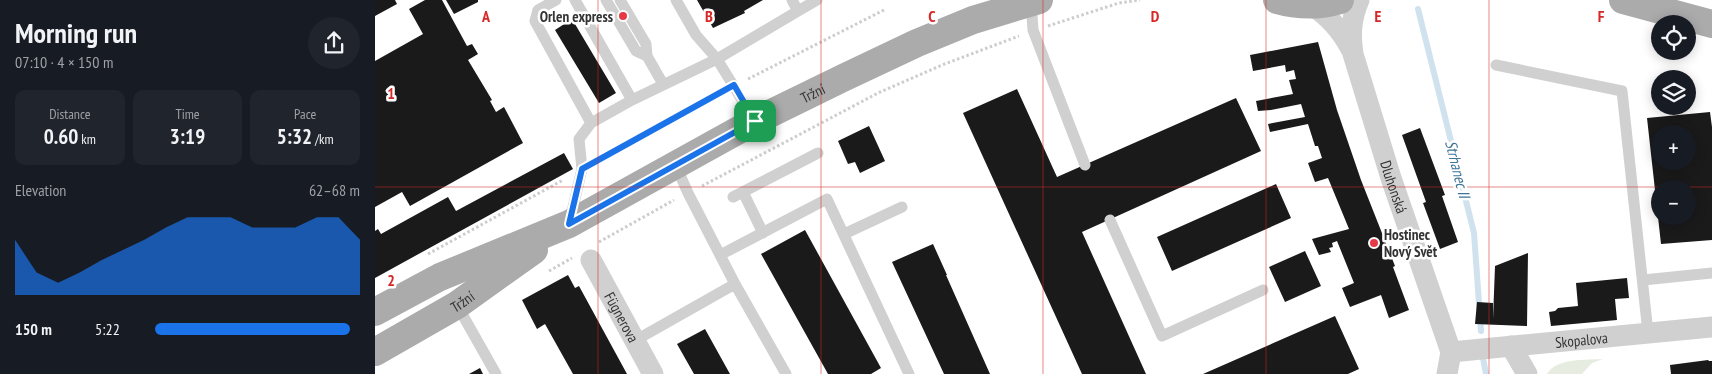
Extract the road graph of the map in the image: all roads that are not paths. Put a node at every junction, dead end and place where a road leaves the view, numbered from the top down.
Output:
1 (556, 0) edge
2 (575, 0) edge
3 (606, 0) edge
4 (620, 0) edge
5 (676, 0) edge
6 (792, 0) edge
7 (817, 0) edge
8 (1277, 0) edge
9 (1340, 0) edge
10 (1359, 0) edge
11 (1623, 0) edge
12 (1035, 1) edge
13 (1311, 5) junction
14 (798, 11) junction
15 (1712, 24) edge
16 (1353, 54) junction
17 (647, 56) junction
18 (717, 58) junction
19 (1496, 65) dead end
20 (663, 84) junction
21 (632, 100) junction
22 (755, 121) junction
23 (591, 123) junction
24 (818, 152) dead end
25 (1085, 165) dead end
26 (676, 166) junction
27 (902, 207) dead end
28 (1110, 220) dead end
29 (569, 224) junction
30 (763, 232) junction
31 (844, 234) junction
32 (720, 255) junction
33 (591, 260) dead end
34 (1712, 273) edge
35 (1643, 280) junction
36 (735, 284) junction
37 (1263, 290) dead end
38 (457, 305) junction
39 (375, 312) edge
40 (1712, 327) edge
41 (1648, 333) junction
42 (636, 340) junction
43 (1511, 346) junction
44 (375, 352) edge
45 (1451, 352) junction
46 (495, 374) edge
47 (653, 374) edge
48 (786, 374) edge
49 (909, 374) edge
50 (1447, 374) edge
51 (1527, 374) edge

1 - 23 lane
2 - 21 lane
3 - 17 lane
4 - 17 lane
5 - 18 lane
6 - 14 lane
7 - 14 lane
8 - 13 main road
9 - 13 main road
10 - 16 street, Dluhonská
11 - 15 main road
12 - 22 main road, Tržní
12 - 25 lane
13 - 16 street, Dluhonská
14 - 18 lane
16 - 45 street, Dluhonská
17 - 20 lane
18 - 20 lane
18 - 22 lane
19 - 35 lane
20 - 21 lane
21 - 23 lane
22 - 26 main road, Tržní
23 - 29 lane
24 - 30 lane
26 - 29 main road, Tržní
26 - 32 lane
27 - 31 lane
28 - 37 lane
29 - 38 main road, Tržní
29 - 39 main road, Tržní
30 - 31 lane
30 - 32 lane
31 - 49 lane
32 - 36 lane
33 - 42 street, Fügnerova
34 - 35 lane
35 - 41 lane
36 - 42 lane
36 - 48 lane
38 - 44 main road, Tržní
38 - 46 lane
40 - 41 street, Skopalova
41 - 43 street, Skopalova
42 - 47 street, Fügnerova
43 - 45 street, Skopalova
43 - 51 street
45 - 50 street, Dluhonská

